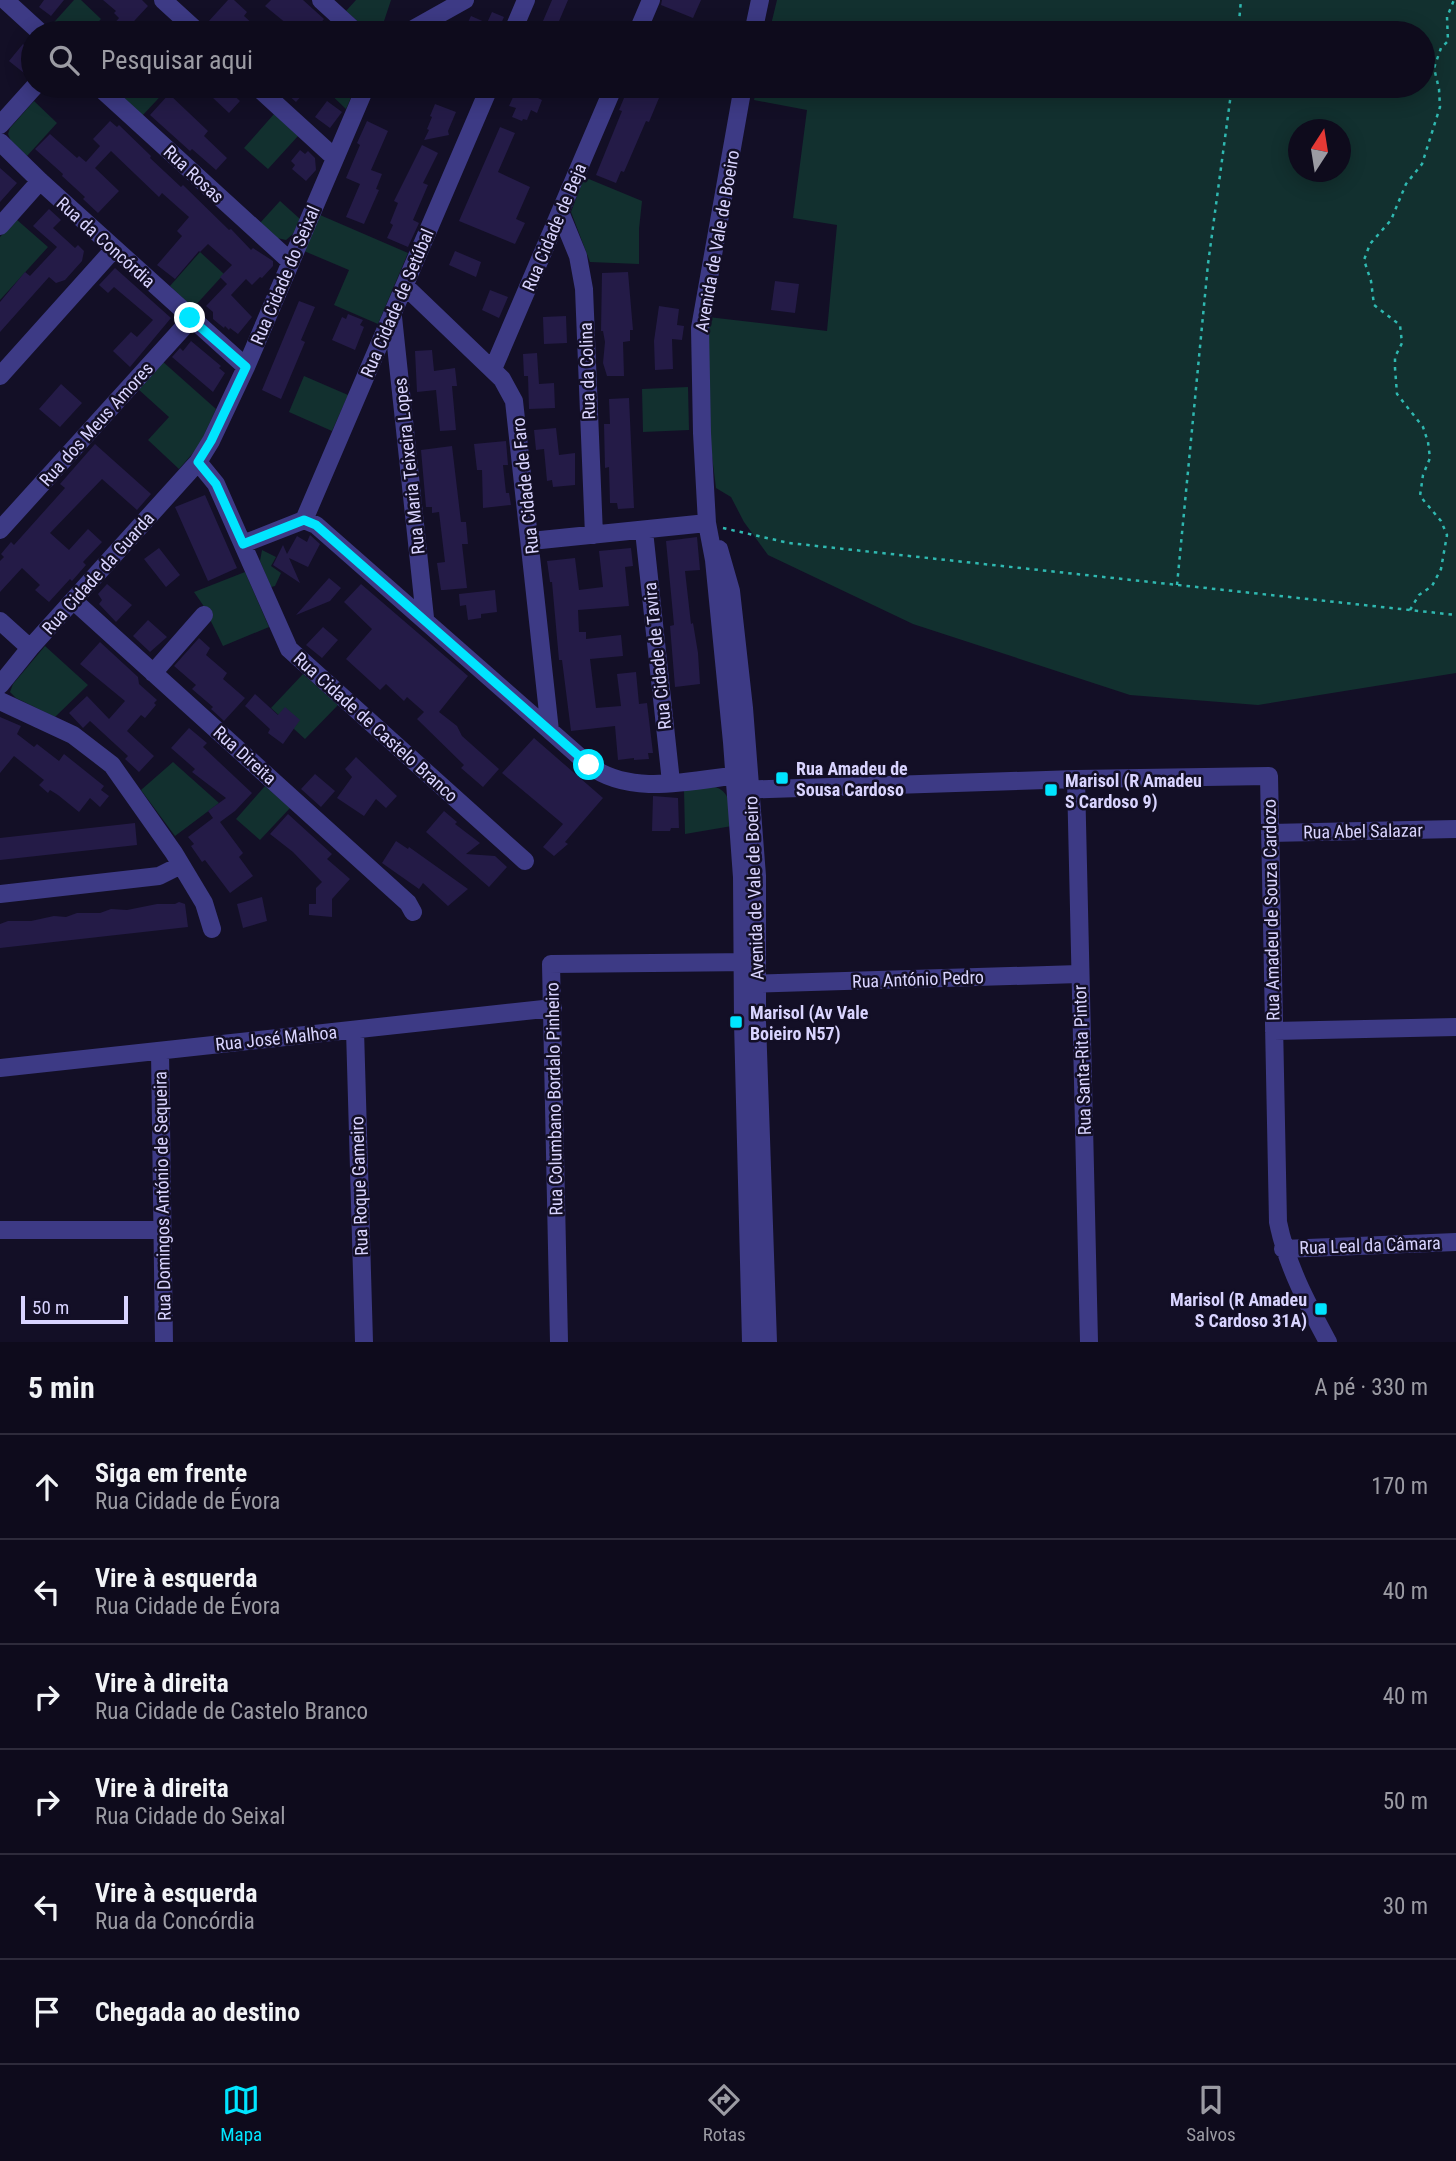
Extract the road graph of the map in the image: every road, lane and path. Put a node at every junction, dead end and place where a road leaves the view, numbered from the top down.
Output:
1 (5, 0) edge
2 (163, 0) edge
3 (321, 0) edge
4 (465, 0) edge
5 (526, 0) edge
6 (651, 0) edge
7 (760, 0) edge
8 (1241, 0) edge
9 (1454, 0) edge
10 (28, 21) edge
11 (186, 21) edge
12 (344, 21) edge
13 (427, 21) edge
14 (517, 21) edge
15 (642, 21) edge
16 (756, 21) edge
17 (1239, 21) edge
18 (1435, 65) edge
19 (1435, 72) edge
20 (24, 98) edge
21 (111, 98) edge
22 (269, 98) edge
23 (361, 98) edge
24 (485, 98) edge
25 (609, 98) edge
26 (741, 98) edge
27 (1230, 98) edge
28 (0, 125) edge
29 (0, 142) edge
30 (335, 158) junction
31 (40, 181) junction
32 (560, 212) junction
33 (0, 226) edge
34 (114, 249) junction
35 (290, 262) junction
36 (405, 286) junction
37 (393, 313) junction
38 (191, 319) junction
39 (246, 367) junction
40 (493, 369) junction
41 (0, 376) edge
42 (198, 462) junction
43 (304, 520) junction
44 (707, 523) junction
45 (0, 530) edge
46 (644, 531) junction
47 (594, 535) junction
48 (531, 541) junction
49 (243, 544) junction
50 (1177, 585) junction
51 (74, 601) junction
52 (1410, 610) junction
53 (204, 615) dead end
54 (1456, 615) edge
55 (425, 618) junction
56 (0, 621) edge
57 (30, 648) junction
58 (153, 673) junction
59 (0, 685) edge
60 (0, 701) edge
61 (550, 731) junction
62 (1076, 779) junction
63 (671, 782) junction
64 (743, 782) junction
65 (1456, 830) edge
66 (1270, 832) junction
67 (525, 861) dead end
68 (181, 865) junction
69 (0, 894) edge
70 (412, 912) dead end
71 (212, 929) dead end
72 (750, 962) junction
73 (1079, 974) junction
74 (750, 984) junction
75 (553, 1008) junction
76 (1456, 1027) edge
77 (355, 1030) junction
78 (1273, 1031) junction
79 (160, 1051) junction
80 (0, 1068) edge
81 (0, 1230) edge
82 (162, 1230) junction
83 (1456, 1242) edge
84 (1283, 1249) junction
85 (164, 1342) edge
86 (364, 1342) edge
87 (559, 1342) edge
88 (751, 1342) edge
89 (768, 1342) edge
90 (1089, 1342) edge
91 (1328, 1342) edge

1 - 10 street
2 - 11 street
3 - 12 street
4 - 13 street
5 - 14 street
6 - 15 street
7 - 16 street
8 - 17 path
9 - 18 path
19 - 52 path
20 - 28 street
21 - 35 street, Rua Rosas
22 - 30 street
23 - 30 street, Rua Cidade do Seixal
24 - 36 street, Rua Cidade de Setúbal
25 - 32 street, Rua Cidade de Beja
26 - 44 street, Avenida de Vale de Boeiro
27 - 50 path
29 - 31 street, Rua da Concórdia
30 - 35 street, Rua Cidade do Seixal
31 - 33 street
31 - 34 street, Rua da Concórdia
32 - 40 street, Rua Cidade de Beja
32 - 47 street, Rua da Colina
34 - 38 street, Rua da Concórdia
34 - 41 street
35 - 39 street, Rua Cidade do Seixal
36 - 37 street, Rua Cidade de Setúbal
36 - 40 street, Rua Cidade de Faro
37 - 43 street, Rua Cidade de Setúbal
37 - 55 street, Rua Maria Teixeira Lopes
38 - 39 street, Rua da Concórdia
38 - 45 street, Rua dos Meus Amores
39 - 42 street, Rua Cidade do Seixal
40 - 48 street, Rua Cidade de Faro
42 - 49 street, Rua Cidade de Castelo Branco
42 - 51 street, Rua Cidade da Guarda
43 - 49 street
43 - 55 street, Rua Amadeu de Souza Cardozo
44 - 46 street
44 - 50 path
44 - 64 street, Avenida de Vale de Boeiro
46 - 47 street
46 - 63 street, Rua Cidade de Tavira
47 - 48 street
48 - 61 street, Rua Cidade de Faro
49 - 67 street, Rua Cidade de Castelo Branco
50 - 52 path
51 - 57 street, Rua Cidade da Guarda
51 - 58 street, Rua Direita
52 - 54 path
53 - 58 street
55 - 61 street, Rua Amadeu de Souza Cardozo
56 - 57 street
57 - 59 street, Rua Cidade da Guarda
58 - 70 street, Rua Direita
60 - 68 street
61 - 63 street, Rua Amadeu de Souza Cardozo
62 - 64 street, Rua Amadeu de Souza Cardozo
62 - 66 street, Rua Amadeu de Souza Cardozo
62 - 73 street, Rua Santa-Rita Pintor
63 - 64 street, Rua Amadeu de Souza Cardozo
64 - 72 street, Avenida de Vale de Boeiro
65 - 66 street, Rua Abel Salazar
66 - 78 street, Rua Amadeu de Souza Cardozo
68 - 69 street
68 - 71 street
72 - 74 street, Avenida de Vale de Boeiro
72 - 75 street, Rua Columbano Bordalo Pinheiro
73 - 74 street, Rua António Pedro
73 - 90 street, Rua Santa-Rita Pintor
74 - 88 street, Avenida de Vale de Boeiro
74 - 89 street, Avenida de Vale de Boeiro
75 - 77 street, Rua José Malhoa
75 - 87 street, Rua Columbano Bordalo Pinheiro
76 - 78 street
77 - 79 street, Rua José Malhoa
77 - 86 street, Rua Roque Gameiro
78 - 84 street, Rua Amadeu de Souza Cardozo
79 - 80 street, Rua José Malhoa
79 - 82 street, Rua Domingos António de Sequeira
81 - 82 street
82 - 85 street, Rua Domingos António de Sequeira
83 - 84 street, Rua Leal da Câmara
84 - 91 street, Rua Amadeu de Souza Cardozo

